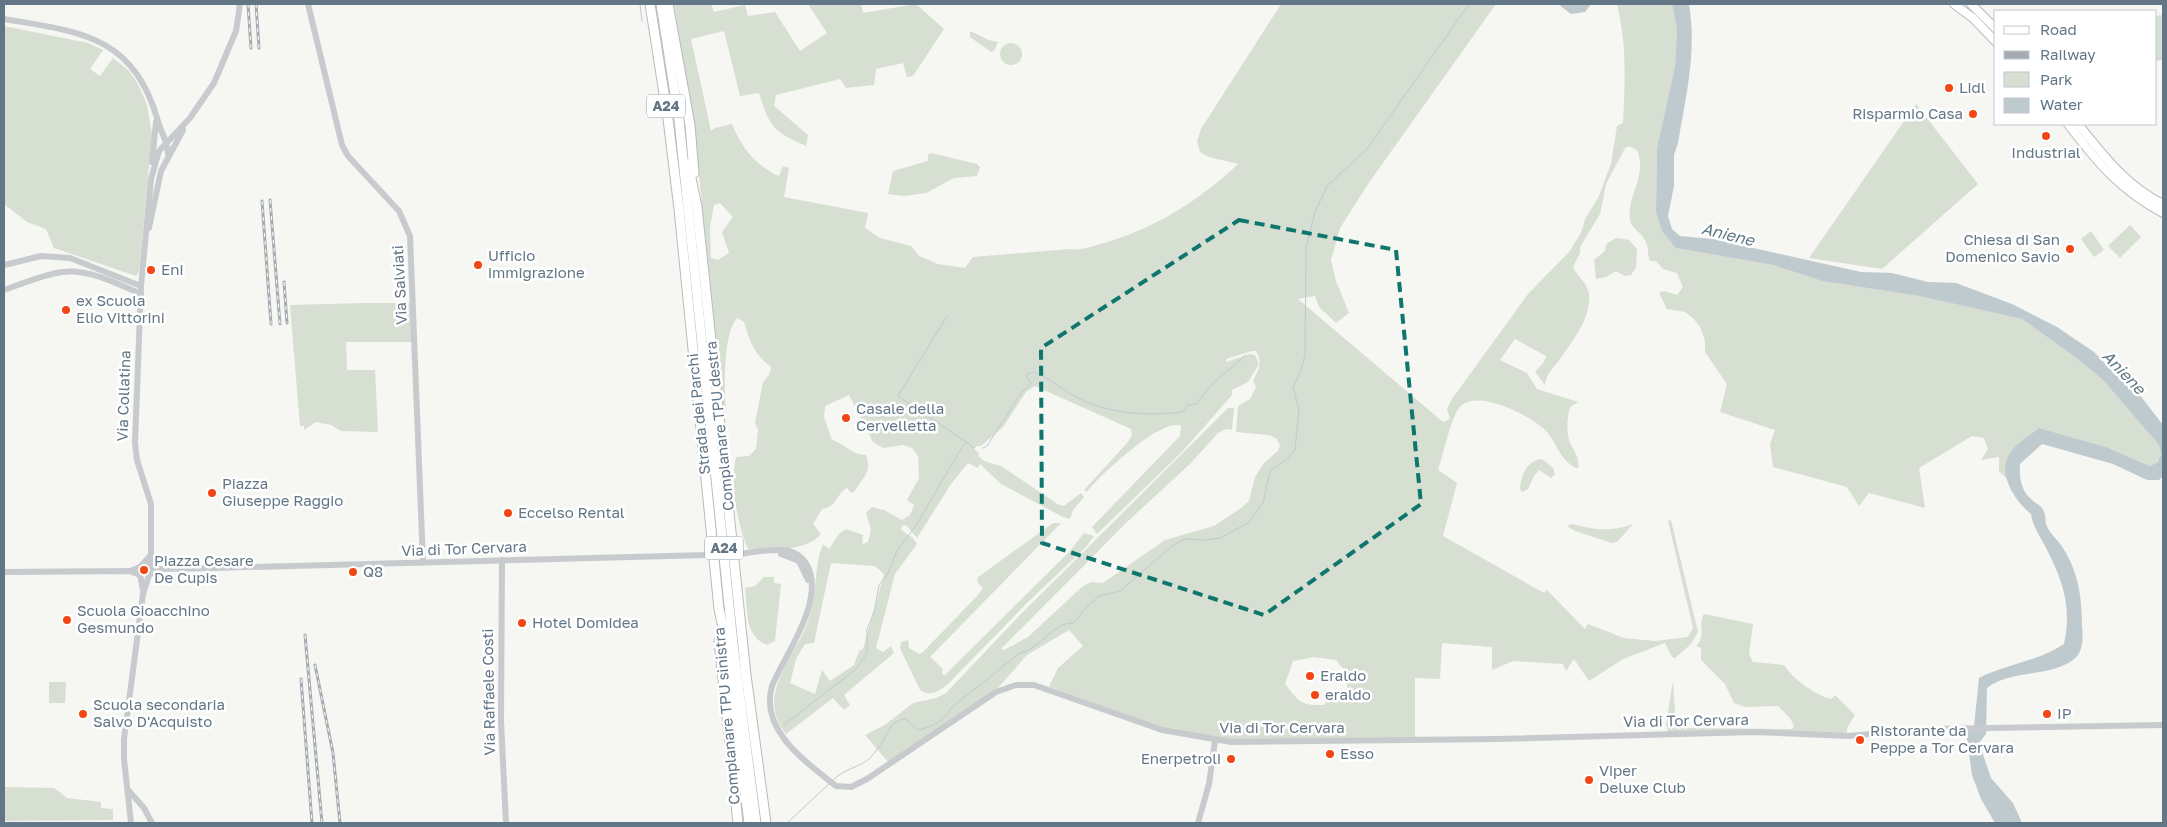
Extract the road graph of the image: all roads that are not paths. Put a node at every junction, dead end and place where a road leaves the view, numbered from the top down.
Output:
1 (240, 4) edge
2 (308, 4) edge
3 (650, 4) edge
4 (661, 4) edge
5 (668, 4) edge
6 (1954, 4) edge
7 (1972, 5) edge
8 (4, 19) edge
9 (1994, 27) edge
10 (1994, 40) edge
11 (156, 116) junction
12 (190, 118) junction
13 (679, 120) junction
14 (2069, 125) edge
15 (2079, 125) edge
16 (174, 134) junction
17 (166, 142) junction
18 (168, 154) junction
19 (151, 179) junction
20 (695, 196) junction
21 (2163, 204) edge
22 (688, 208) junction
23 (2163, 213) edge
24 (146, 236) junction
25 (4, 265) edge
26 (689, 274) junction
27 (141, 286) junction
28 (4, 290) edge
29 (141, 294) junction
30 (502, 560) junction
31 (423, 562) junction
32 (145, 570) junction
33 (4, 572) edge
34 (719, 609) junction
35 (2163, 724) edge
36 (1215, 741) junction
37 (128, 790) junction
38 (737, 821) edge
39 (131, 823) edge
40 (152, 823) edge
41 (506, 823) edge
42 (749, 823) edge
43 (756, 823) edge
44 (768, 823) edge
45 (1198, 823) edge

1 - 12 street, Via Collatina
2 - 31 street, Via Salviati
3 - 22 highway, Strada dei Parchi / A24
4 - 13 highway, Strada dei Parchi / A24
5 - 20 highway
6 - 10 main road
7 - 9 main road
8 - 11 street
11 - 16 street
11 - 17 street
11 - 19 street
12 - 16 street, Via Collatina
12 - 18 street, Via Collatina
13 - 20 highway, Complanare TPU destra
13 - 22 highway, Strada dei Parchi / A24
14 - 23 main road
15 - 21 main road
16 - 17 street, Via Collatina
17 - 18 street
17 - 19 street, Via Collatina
18 - 24 street, Via Collatina
19 - 24 street, Via Collatina
20 - 22 highway, Complanare TPU destra
22 - 26 highway, Strada dei Parchi / A24
22 - 44 highway, Complanare TPU destra
24 - 27 street, Via Collatina
25 - 27 street
26 - 34 highway, Strada dei Parchi / A24
26 - 43 highway, Strada dei Parchi / A24
27 - 29 street, Via Collatina
28 - 29 street
29 - 32 street, Via Collatina
30 - 31 street, Via di Tor Cervara
30 - 36 street, Via di Tor Cervara, bridge
30 - 41 street, Via Raffaele Costi
31 - 32 street, Via di Tor Cervara
32 - 33 street
32 - 37 street
34 - 38 highway, Complanare TPU sinistra
34 - 42 highway, Strada dei Parchi / A24
35 - 36 street, Via di Tor Cervara
36 - 45 street
37 - 39 street
37 - 40 street

